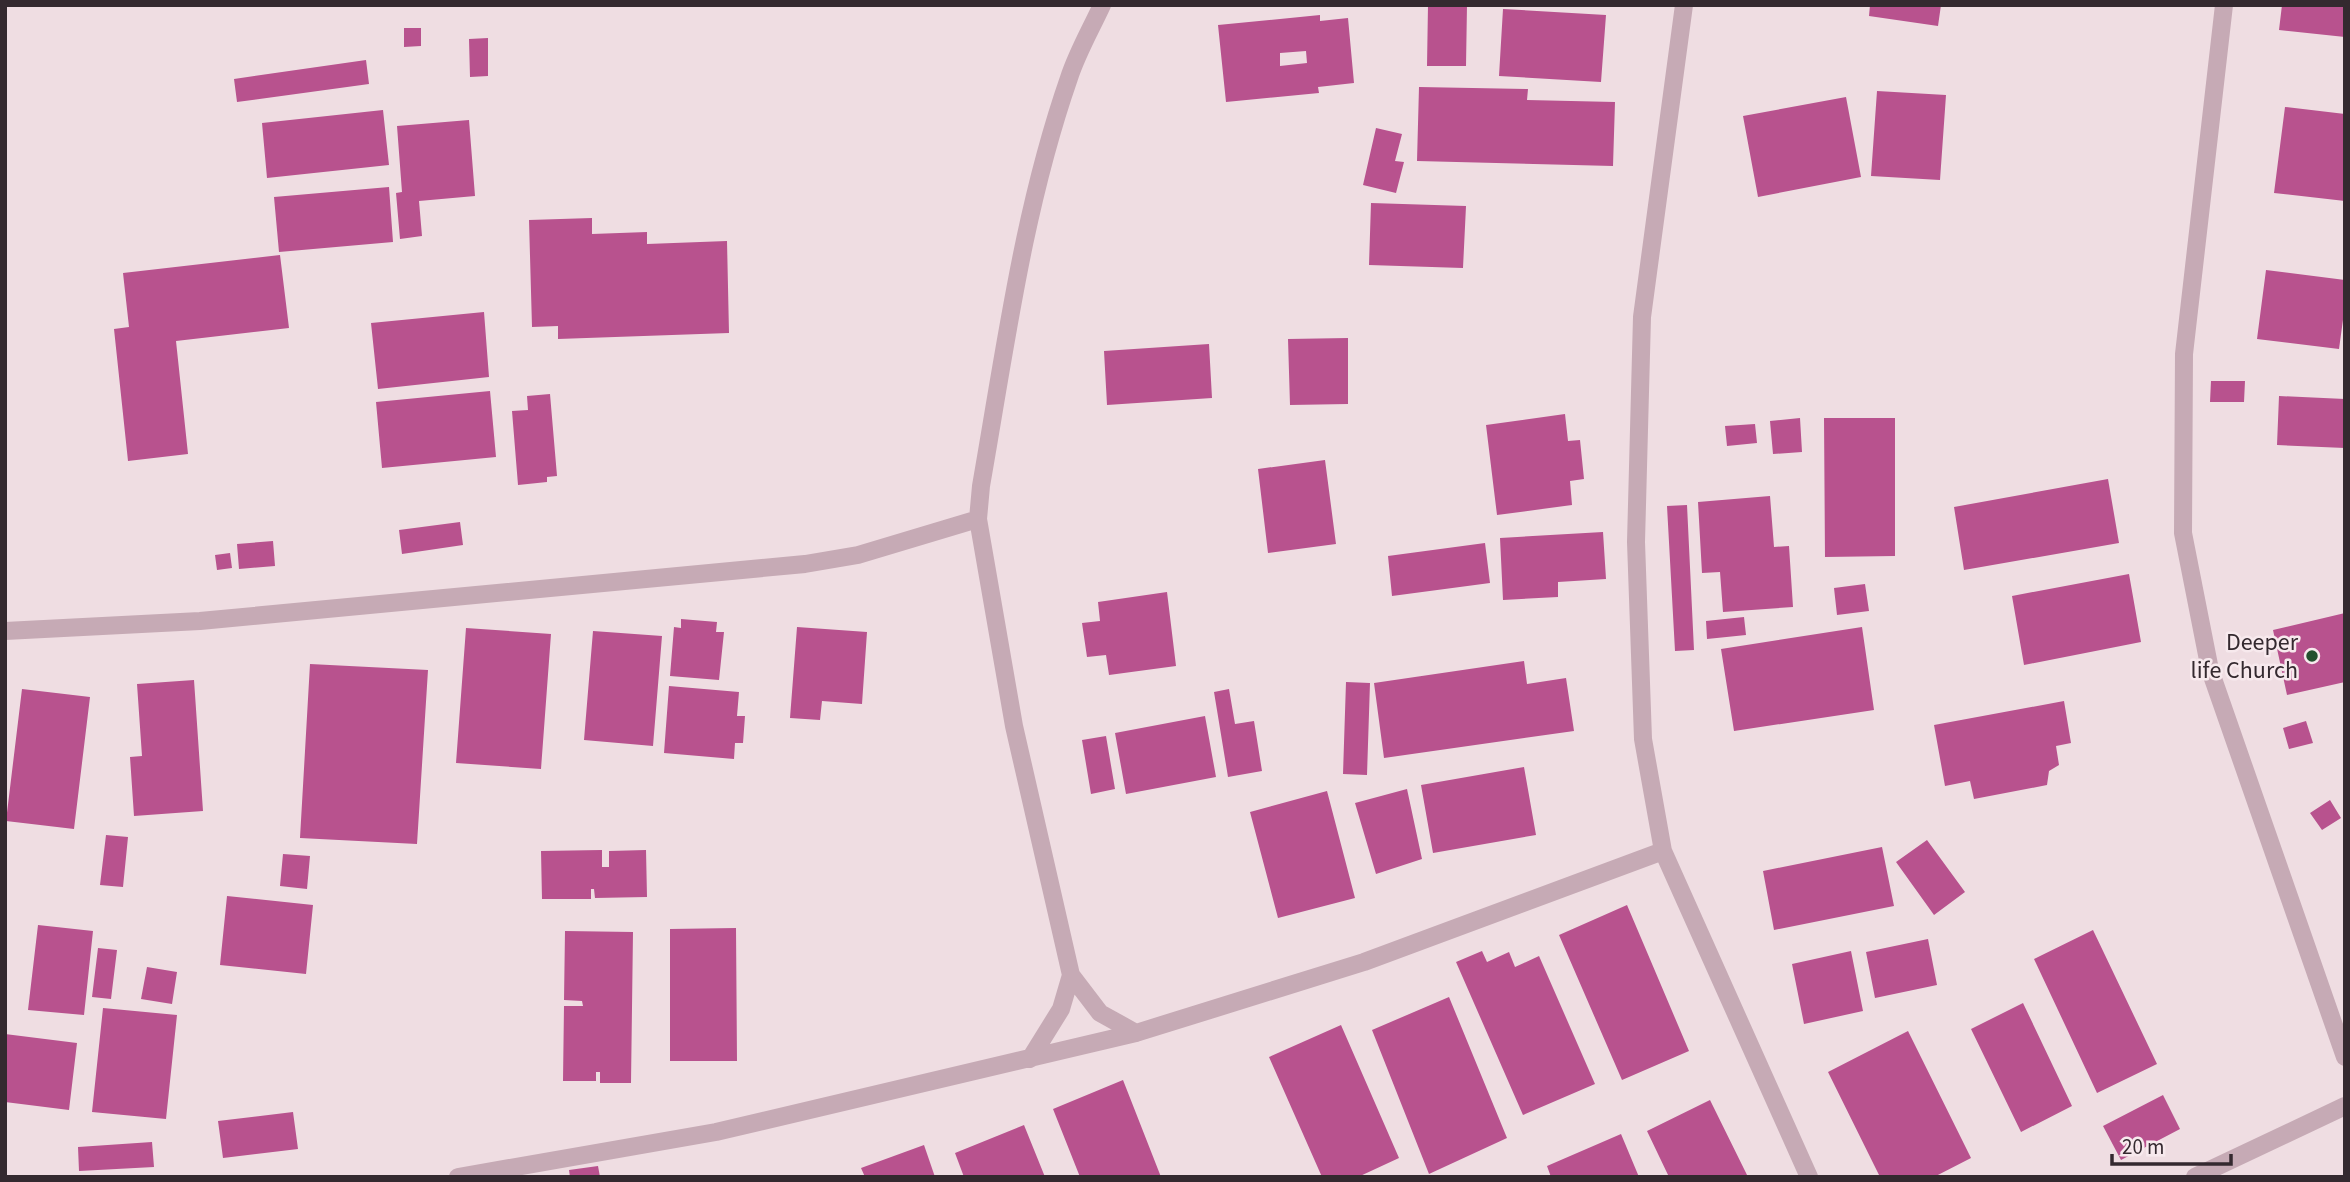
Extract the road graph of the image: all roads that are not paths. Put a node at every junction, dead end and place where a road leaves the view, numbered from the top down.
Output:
1 (1102, 5) edge
2 (1684, 5) edge
3 (2224, 5) edge
4 (978, 519) junction
5 (5, 631) edge
6 (1663, 851) junction
7 (1070, 975) junction
8 (1136, 1033) junction
9 (2345, 1057) edge
10 (1030, 1059) junction
11 (2345, 1106) edge
12 (458, 1177) edge
13 (1809, 1177) edge
14 (2195, 1177) edge

1 - 4 street
2 - 6 street
3 - 9 street
4 - 5 street
4 - 7 street
6 - 8 street
6 - 13 street
7 - 8 street
7 - 10 street
8 - 10 street
10 - 12 street
11 - 14 street

